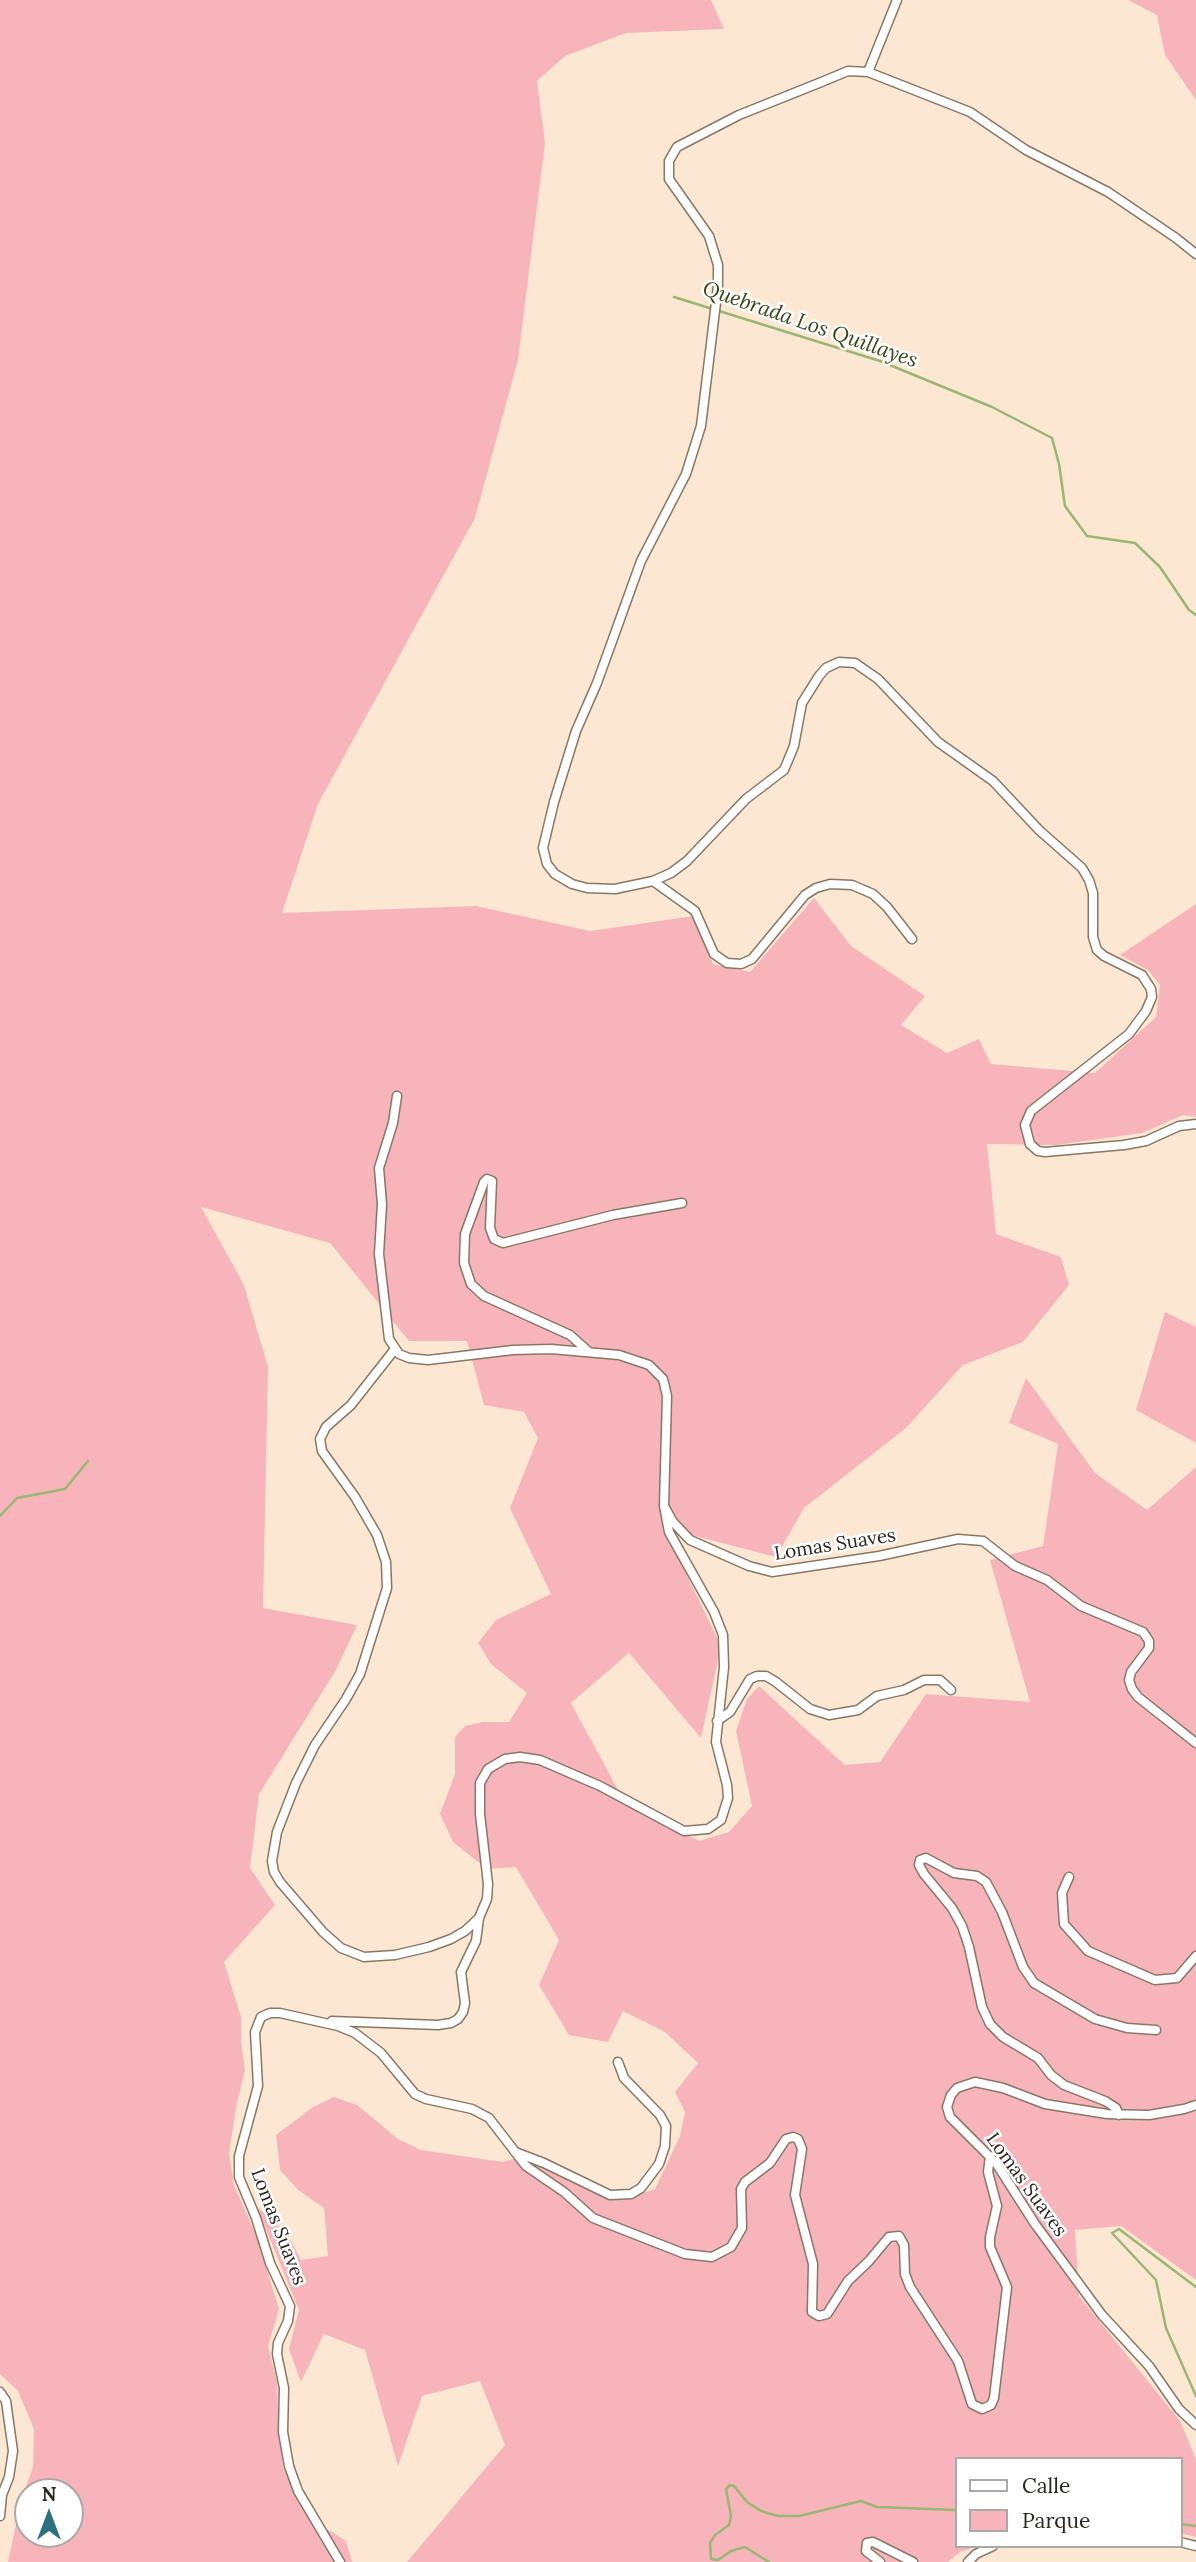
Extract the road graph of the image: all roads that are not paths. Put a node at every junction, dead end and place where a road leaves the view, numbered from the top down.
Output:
1 (897, 0) edge
2 (868, 72) junction
3 (1196, 254) edge
4 (653, 881) junction
5 (912, 939) dead end
6 (397, 1096) dead end
7 (1196, 1124) edge
8 (682, 1203) dead end
9 (394, 1349) junction
10 (589, 1352) junction
11 (664, 1506) junction
12 (951, 1690) dead end
13 (717, 1721) junction
14 (1196, 1743) edge
15 (1069, 1877) dead end
16 (479, 1918) junction
17 (1196, 1956) edge
18 (324, 2022) junction
19 (1156, 2030) dead end
20 (618, 2062) dead end
21 (1196, 2105) edge
22 (1119, 2115) junction
23 (515, 2152) junction
24 (990, 2156) junction
25 (0, 2392) edge
26 (1196, 2425) edge
27 (0, 2516) edge
28 (989, 2548) edge
29 (340, 2562) edge
30 (880, 2562) edge
31 (914, 2562) edge
32 (968, 2562) edge

1 - 2 street
2 - 3 street
2 - 4 street
4 - 5 street
4 - 7 street
6 - 9 street
8 - 10 street
9 - 10 street
9 - 16 street
10 - 11 street
11 - 13 street
11 - 14 street, Lomas Suaves
12 - 13 street
13 - 16 street
15 - 17 street
16 - 18 street
18 - 23 street
18 - 29 street, Lomas Suaves
19 - 22 street
20 - 23 street
21 - 22 street, Lomas Suaves
22 - 24 street, Lomas Suaves
23 - 24 street
24 - 26 street, Lomas Suaves
25 - 27 street
28 - 32 street
30 - 31 street

